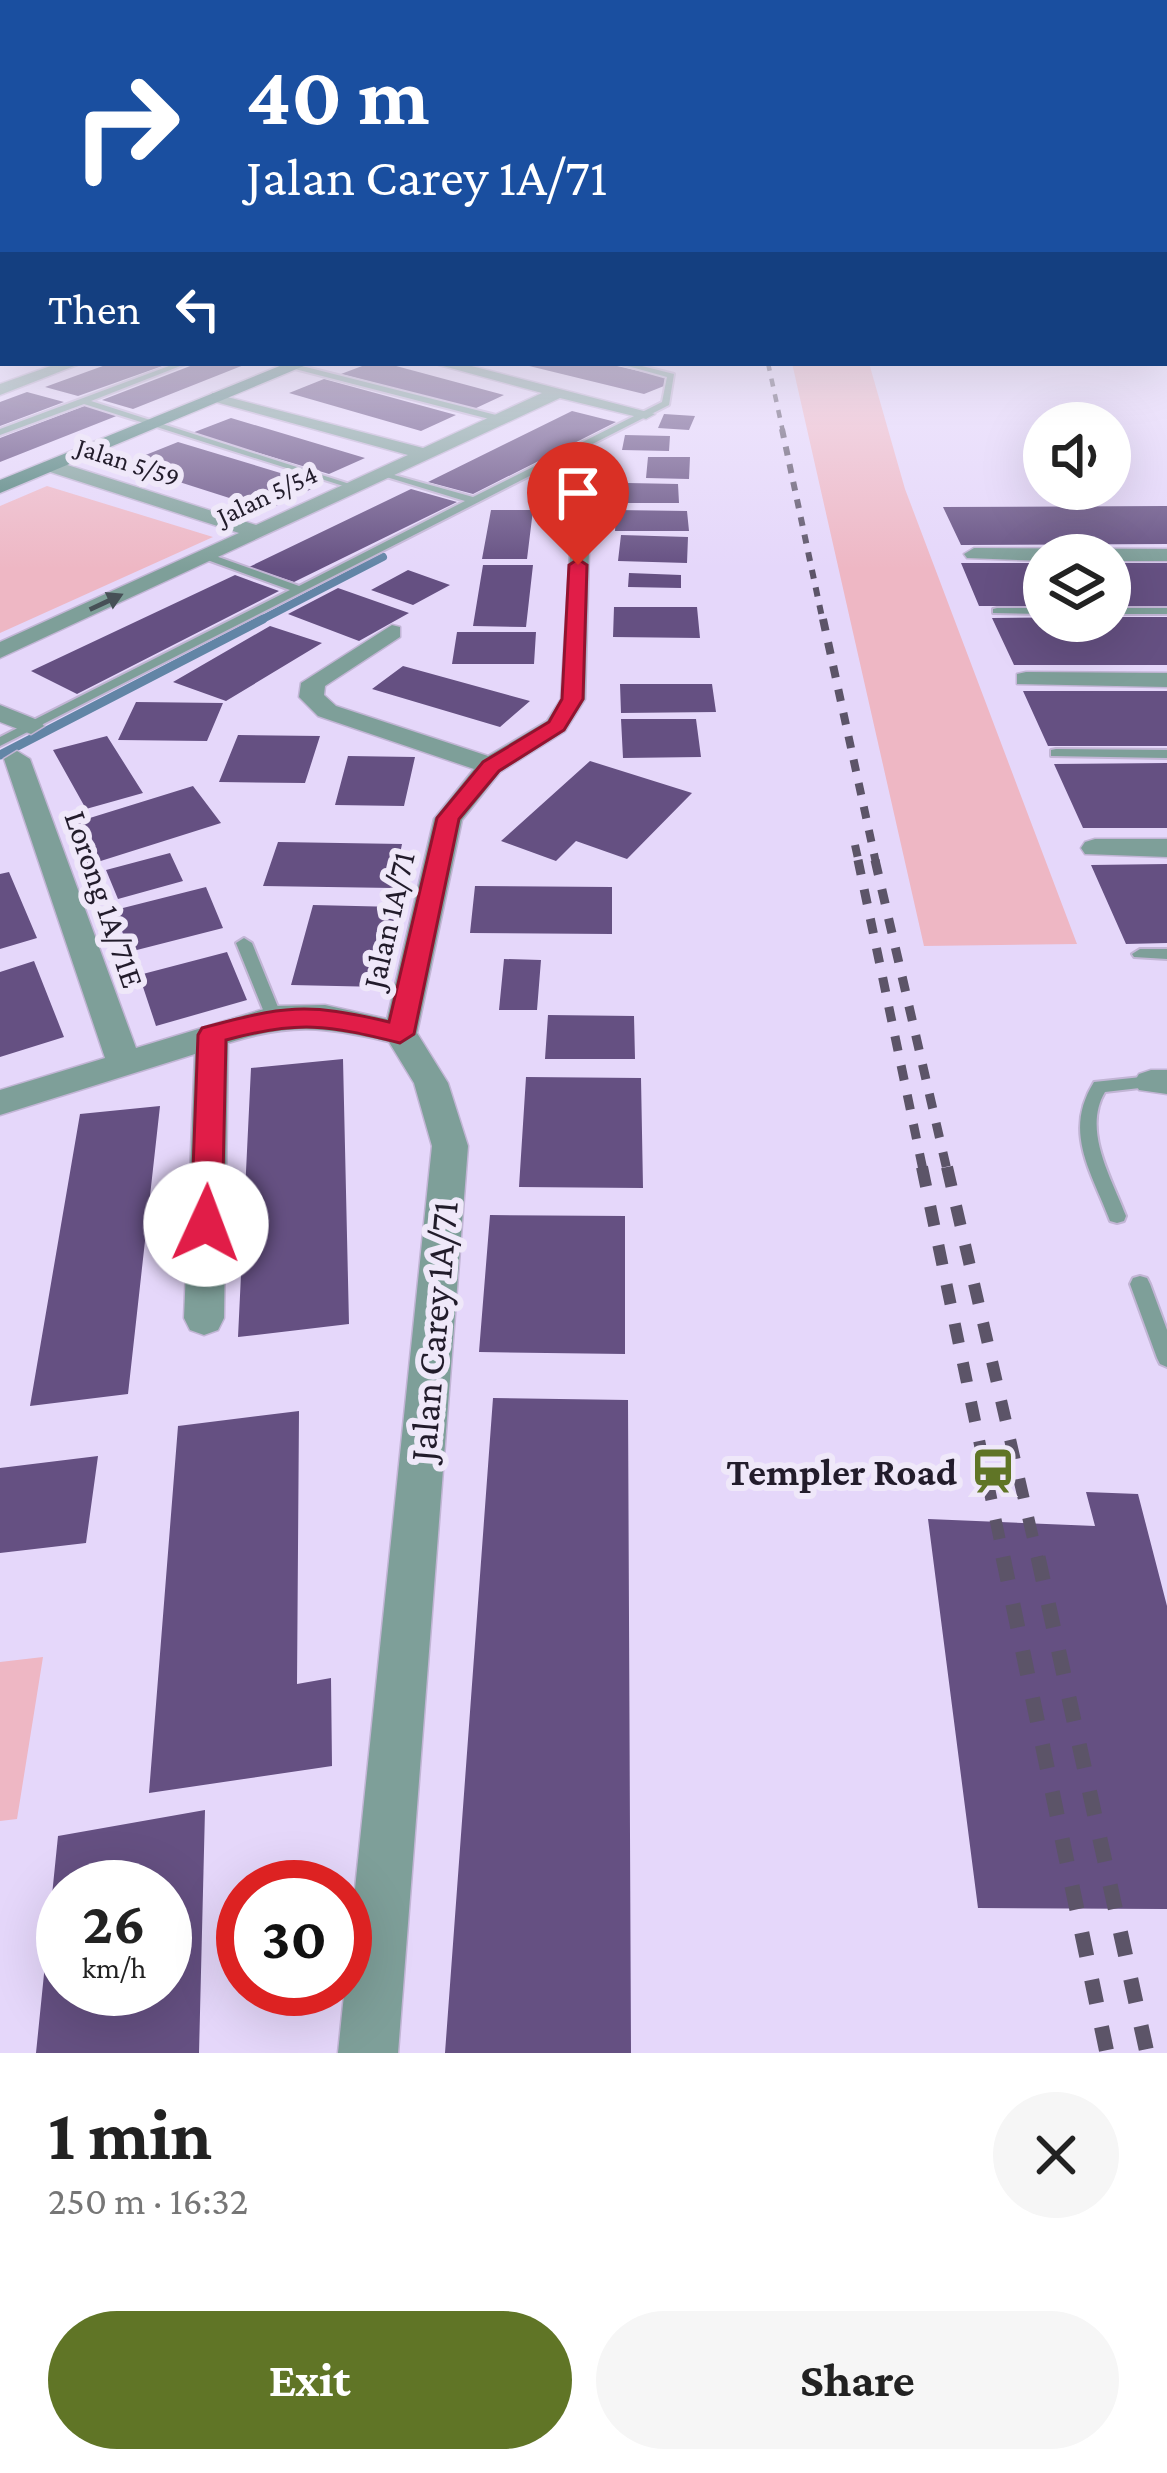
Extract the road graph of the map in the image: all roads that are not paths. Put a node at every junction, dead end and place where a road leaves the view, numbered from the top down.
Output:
1 (36, 377) edge
2 (148, 377) edge
3 (268, 377) edge
4 (345, 377) edge
5 (497, 377) edge
6 (671, 377) edge
7 (0, 390) edge
8 (559, 392) junction
9 (218, 398) junction
10 (84, 401) junction
11 (646, 414) junction
12 (501, 419) junction
13 (151, 425) junction
14 (0, 432) edge
15 (425, 454) junction
16 (51, 466) junction
17 (383, 473) junction
18 (582, 475) dead end
19 (0, 487) edge
20 (353, 488) junction
21 (475, 501) junction
22 (257, 532) junction
23 (974, 554) dead end
24 (1167, 555) edge
25 (206, 556) junction
26 (301, 590) junction
27 (997, 611) dead end
28 (1023, 611) edge
29 (1131, 611) edge
30 (1167, 611) edge
31 (392, 632) dead end
32 (0, 651) edge
33 (1026, 679) dead end
34 (1167, 680) edge
35 (0, 713) edge
36 (31, 726) junction
37 (9, 750) edge
38 (1056, 753) dead end
39 (1167, 754) edge
40 (491, 766) junction
41 (1095, 848) dead end
42 (1167, 848) edge
43 (244, 943) dead end
44 (1140, 954) dead end
45 (1167, 955) edge
46 (274, 1017) junction
47 (400, 1034) junction
48 (212, 1035) junction
49 (124, 1063) junction
50 (1159, 1082) edge
51 (0, 1103) edge
52 (1117, 1216) dead end
53 (1140, 1284) dead end
54 (204, 1318) dead end
55 (1167, 1358) edge
56 (368, 2053) edge

1 - 7 street
2 - 10 lane
3 - 9 street
4 - 12 lane
5 - 8 street
6 - 11 lane
8 - 11 street
8 - 12 street, Jalan 5/54
9 - 13 street
9 - 15 street
10 - 13 lane
10 - 14 lane
11 - 21 lane
12 - 15 street, Jalan 5/54
13 - 16 street
13 - 20 lane
15 - 17 street, Jalan 5/54
16 - 19 street
16 - 22 street, Jalan 5/59
17 - 20 street, Jalan 5/54
17 - 21 lane
18 - 40 street, Jalan 1A/71
20 - 22 street, Jalan 5/54
21 - 26 lane
22 - 25 street, Jalan 5/54
23 - 24 street
25 - 26 lane
32 -> 25 street, Jalan 5/54
26 - 36 lane
27 - 28 lane
29 - 30 lane
31 - 40 street
33 - 34 street
35 - 36 street
36 - 37 lane
37 - 49 street, Lorong 1A/71E
38 - 39 lane
40 - 47 street, Jalan 1A/71
41 - 42 street
43 - 46 lane
44 - 45 lane
46 - 47 street
46 - 48 street
47 - 56 street, Jalan Carey 1A/71
48 - 49 street
48 - 54 street
49 - 51 street
50 - 52 lane
53 - 55 lane

